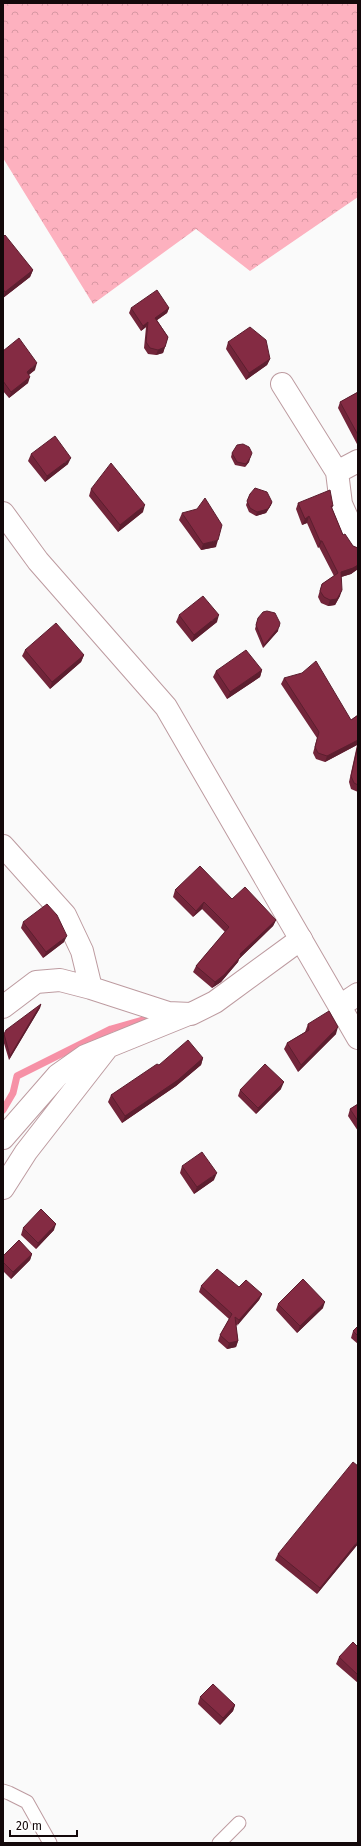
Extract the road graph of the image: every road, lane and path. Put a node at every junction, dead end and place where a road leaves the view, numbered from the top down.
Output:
1 (282, 384) dead end
2 (358, 461) edge
3 (337, 472) junction
4 (3, 513) edge
5 (358, 542) edge
6 (3, 846) edge
7 (301, 939) junction
8 (91, 988) junction
9 (358, 994) edge
10 (340, 1006) junction
11 (3, 1007) edge
12 (191, 1014) junction
13 (358, 1038) edge
14 (108, 1045) junction
15 (3, 1138) edge
16 (3, 1188) edge
17 (3, 1791) edge
18 (239, 1823) dead end
19 (50, 1843) edge
20 (219, 1843) edge

1 - 3 street
2 - 3 street
3 - 5 street
4 - 7 street
6 - 8 street
7 - 10 street
7 - 12 street
8 - 11 street
8 - 12 street
9 - 10 street
10 - 13 street
12 - 14 street
14 - 15 street
14 - 16 street
17 - 19 lane
18 - 20 lane

